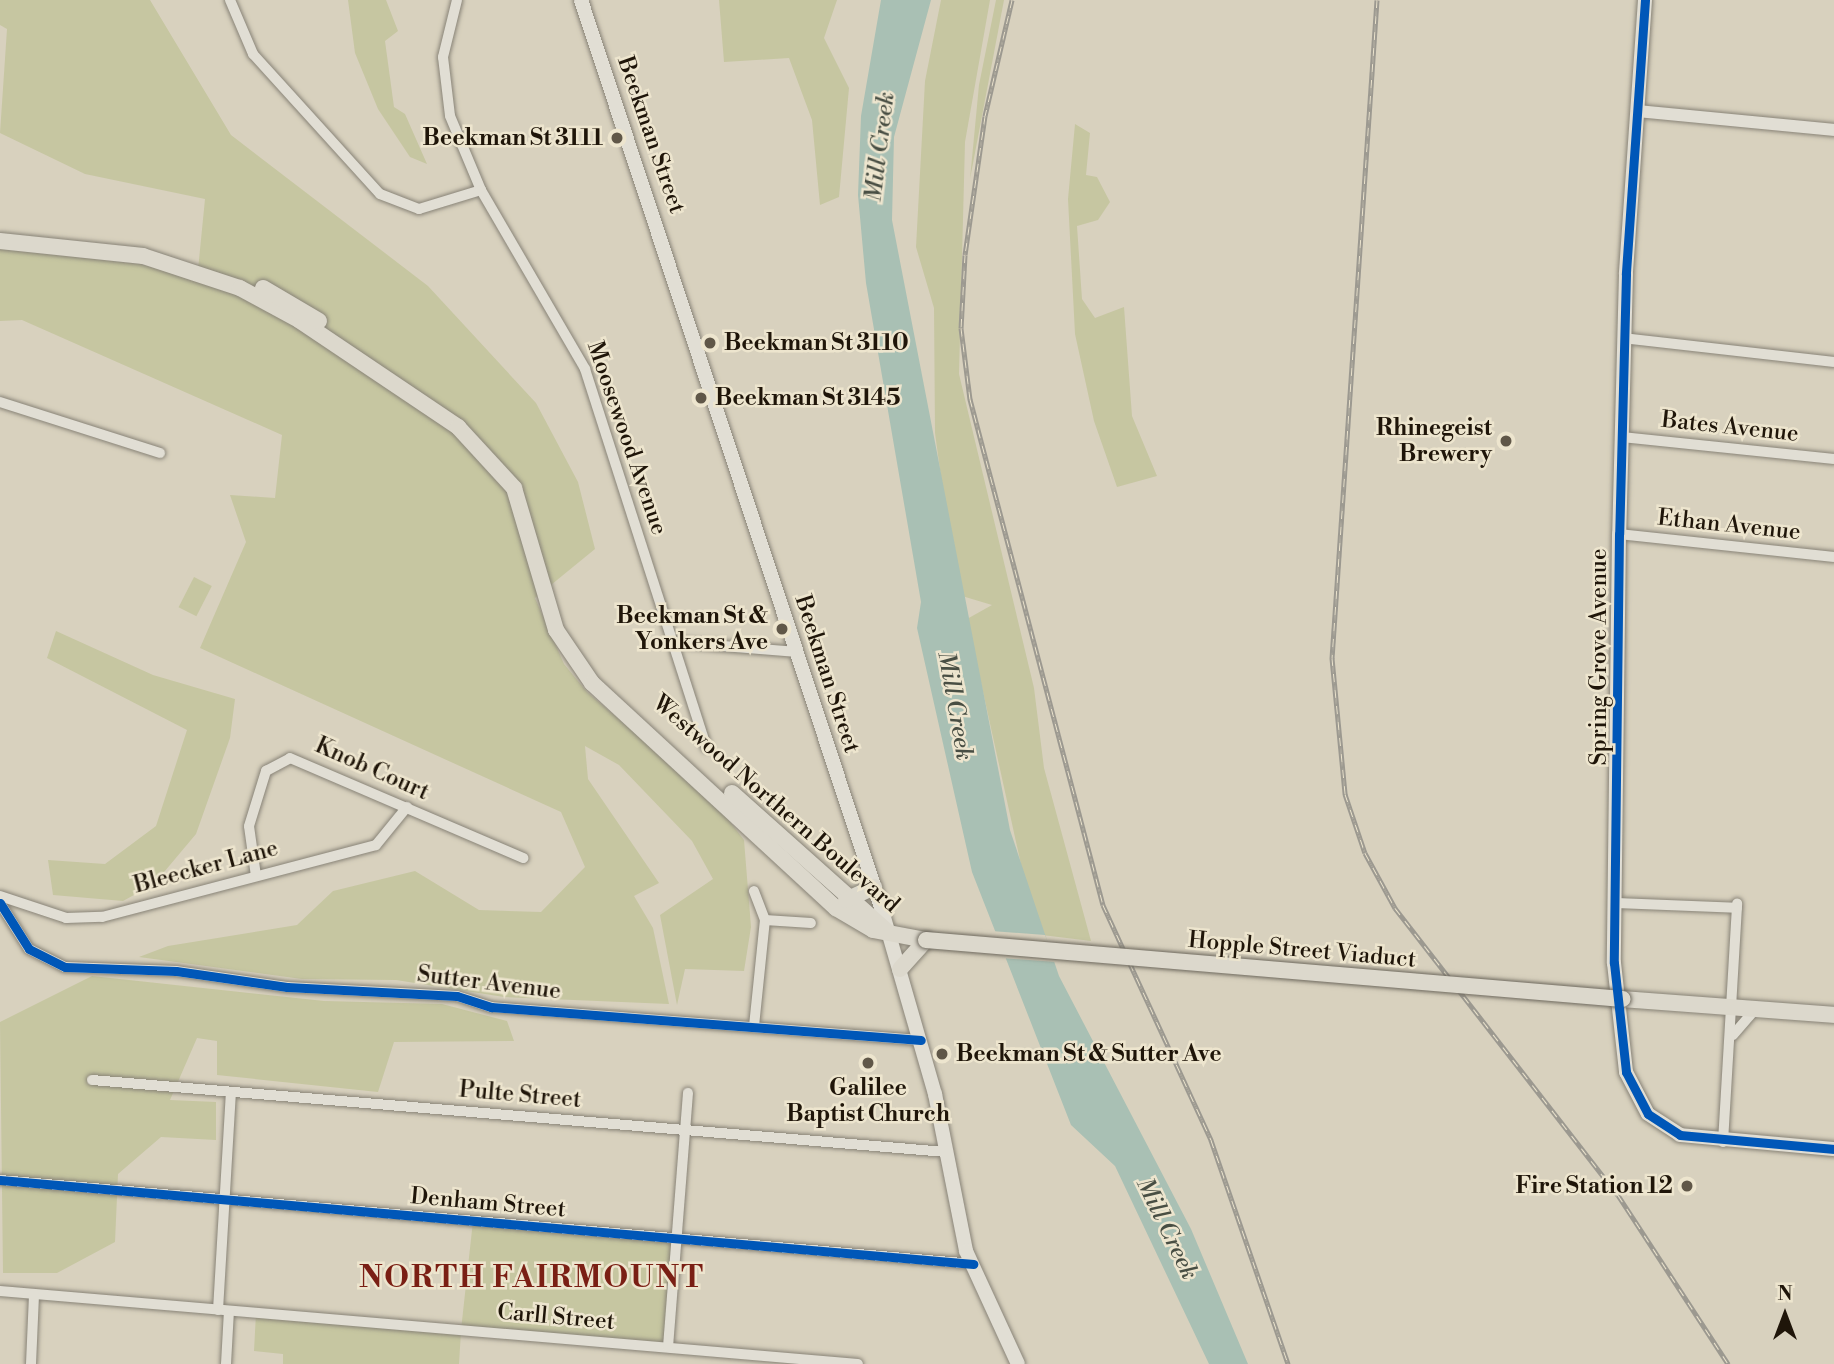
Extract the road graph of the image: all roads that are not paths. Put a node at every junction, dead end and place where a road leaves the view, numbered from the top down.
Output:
1 (230, 0) edge
2 (457, 0) edge
3 (581, 0) edge
4 (1645, 0) edge
5 (1638, 111) junction
6 (1834, 130) edge
7 (481, 190) junction
8 (0, 232) edge
9 (0, 241) edge
10 (1623, 338) junction
11 (1834, 362) edge
12 (0, 402) edge
13 (1622, 437) junction
14 (160, 453) dead end
15 (1834, 460) edge
16 (1619, 534) junction
17 (1834, 557) edge
18 (672, 642) junction
19 (796, 652) junction
20 (706, 747) dead end
21 (407, 807) junction
22 (523, 858) dead end
23 (256, 876) junction
24 (874, 887) junction
25 (754, 891) dead end
26 (0, 896) edge
27 (846, 900) junction
28 (0, 903) edge
29 (1615, 903) junction
30 (31, 906) junction
31 (765, 920) junction
32 (811, 923) dead end
33 (12, 929) junction
34 (889, 933) junction
35 (920, 942) junction
36 (900, 969) junction
37 (1729, 1009) junction
38 (1755, 1010) junction
39 (1834, 1015) edge
40 (754, 1026) junction
41 (1732, 1035) junction
42 (921, 1040) junction
43 (92, 1080) dead end
44 (232, 1093) junction
45 (688, 1093) dead end
46 (685, 1130) junction
47 (1723, 1142) junction
48 (1834, 1149) edge
49 (945, 1152) junction
50 (0, 1180) edge
51 (225, 1201) junction
52 (677, 1239) junction
53 (973, 1264) junction
54 (0, 1291) edge
55 (34, 1294) junction
56 (223, 1310) junction
57 (668, 1348) junction
58 (31, 1364) edge
59 (226, 1364) edge
60 (858, 1364) edge
61 (1018, 1364) edge

1 - 7 street
2 - 7 street, Moosewood Avenue
3 - 19 main road, Beekman Street
4 - 5 main road, Spring Grove Avenue
5 - 6 street
5 - 10 main road, Spring Grove Avenue
7 - 18 street, Moosewood Avenue
8 - 27 main road, Westwood Northern Boulevard
9 - 34 main road, Westwood Northern Boulevard
10 - 11 street
10 - 13 main road, Spring Grove Avenue
12 - 14 street
13 - 15 street, Bates Avenue
13 - 16 main road, Spring Grove Avenue
16 - 17 street, Ethan Avenue
16 - 29 main road, Spring Grove Avenue
18 - 19 street
18 - 20 street, Moosewood Avenue
19 - 24 main road, Beekman Street
21 - 22 street, Knob Court
21 - 23 street, Bleecker Lane
21 - 23 street, Knob Court
23 - 30 street, Bleecker Lane
24 - 27 main road
24 - 34 main road, Beekman Street
25 - 31 street
26 - 30 street, Bleecker Lane
27 - 34 main road, Westwood Northern Boulevard
28 - 33 street, Sutter Avenue
29 - 37 street
29 - 47 main road, Spring Grove Avenue
30 - 33 street
31 - 32 street
31 - 40 street
33 - 40 street, Sutter Avenue
34 - 35 main road, Hopple Street Viaduct
34 - 36 main road, Beekman Street
35 - 36 main road
35 - 37 main road, Hopple Street Viaduct, bridge
36 - 42 main road, Beekman Street
37 - 38 main road, Hopple Street Viaduct
37 - 41 street
38 - 39 main road, Hopple Street Viaduct
38 - 41 street
40 - 42 street, Sutter Avenue
41 - 47 street
42 - 49 main road, Beekman Street
43 - 44 street, Pulte Street
44 - 46 street, Pulte Street
44 - 51 street
45 - 46 street
46 - 49 street, Pulte Street
46 - 52 street
47 - 48 main road, Spring Grove Avenue
49 - 53 main road, Beekman Street
50 - 51 street, Denham Street
51 - 52 street, Denham Street
51 - 56 street
52 - 53 street, Denham Street
52 - 57 street
53 - 61 main road, Beekman Street
54 - 55 street, Carll Street
55 - 56 street, Carll Street
55 - 58 street
56 - 57 street, Carll Street
56 - 59 street
57 - 60 street, Carll Street

